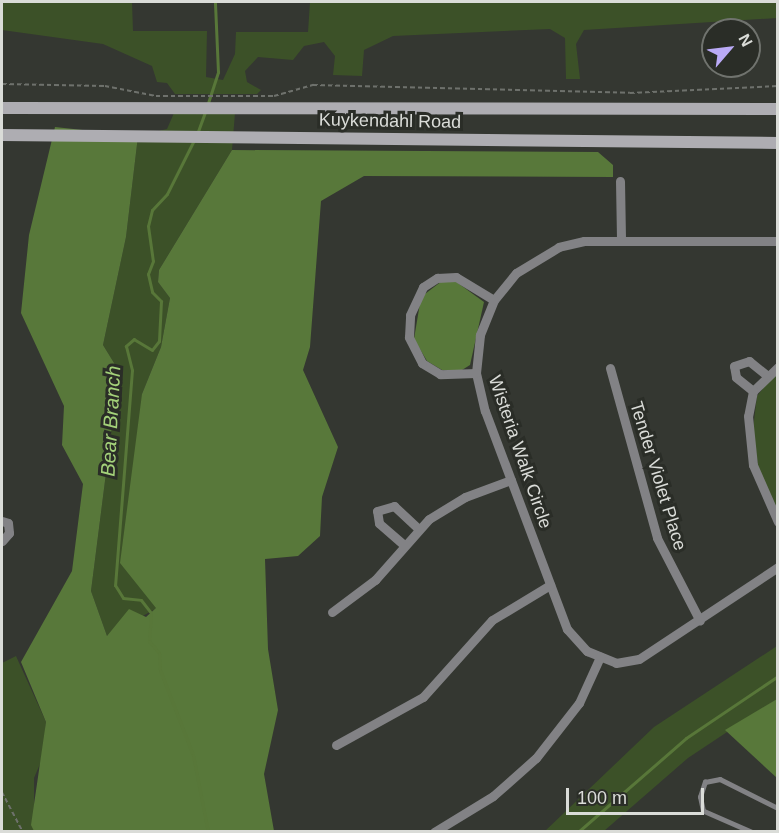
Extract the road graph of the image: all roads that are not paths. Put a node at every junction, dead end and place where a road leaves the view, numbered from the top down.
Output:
1 (2, 108) edge
2 (777, 109) edge
3 (2, 135) edge
4 (777, 143) edge
5 (620, 181) dead end
6 (621, 240) junction
7 (777, 242) edge
8 (494, 300) junction
9 (777, 367) edge
10 (610, 369) dead end
11 (476, 373) junction
12 (766, 375) junction
13 (753, 391) junction
14 (511, 480) junction
15 (2, 520) edge
16 (777, 522) edge
17 (418, 528) junction
18 (2, 541) edge
19 (404, 545) junction
20 (777, 567) edge
21 (550, 585) junction
22 (332, 612) dead end
23 (700, 621) junction
24 (600, 657) junction
25 (336, 745) dead end
26 (777, 808) edge
27 (434, 831) edge
28 (751, 831) edge

1 - 2 main road, Kuykendahl Road
3 - 4 main road, Kuykendahl Road
5 - 6 street
6 - 7 street, Wisteria Walk Circle
6 - 8 street, Wisteria Walk Circle
8 - 11 street, Wisteria Walk Circle
8 - 11 street
9 - 12 street
10 - 23 street, Tender Violet Place
11 - 14 street, Wisteria Walk Circle
12 - 13 street
12 - 13 street
13 - 16 street
14 - 17 street
14 - 21 street, Wisteria Walk Circle
15 - 18 street
17 - 19 street
17 - 19 street
19 - 22 street
20 - 23 street, Wisteria Walk Circle
21 - 24 street, Wisteria Walk Circle
21 - 25 street
23 - 24 street, Wisteria Walk Circle
24 - 27 street
26 - 28 lane

